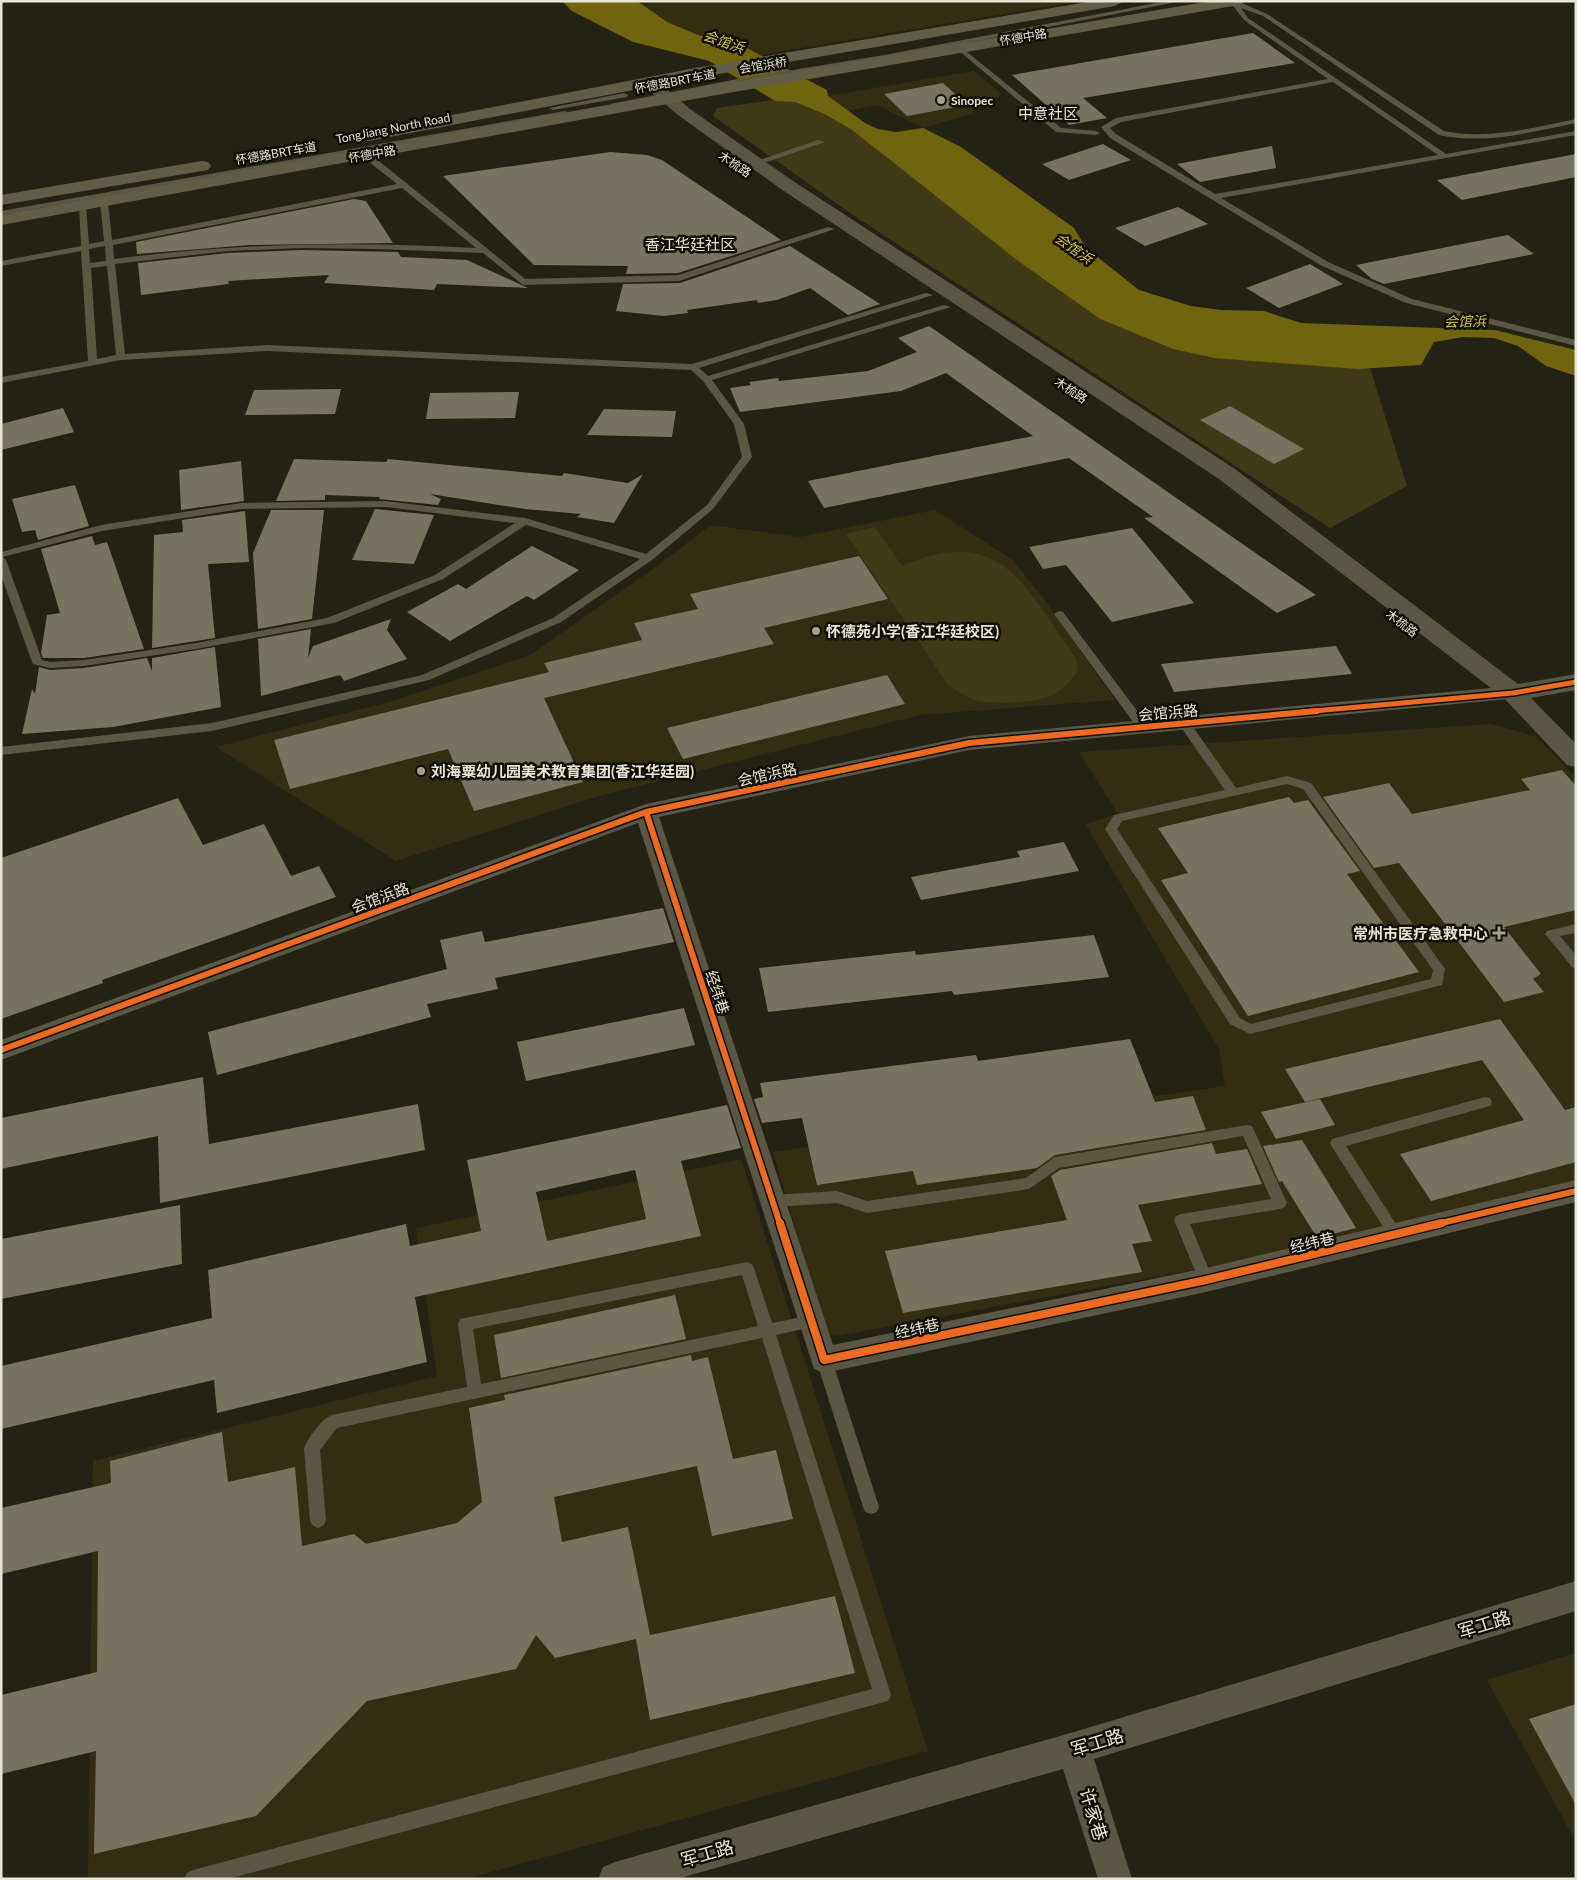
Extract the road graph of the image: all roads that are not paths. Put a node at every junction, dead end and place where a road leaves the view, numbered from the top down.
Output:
1 (1121, 1) edge
2 (1156, 1) edge
3 (1179, 1) edge
4 (1236, 2) edge
5 (960, 49) junction
6 (781, 63) junction
7 (802, 73) junction
8 (1334, 80) junction
9 (649, 93) junction
10 (1576, 122) edge
11 (1576, 133) edge
12 (1096, 134) dead end
13 (822, 142) dead end
14 (366, 155) junction
15 (1444, 156) junction
16 (755, 163) junction
17 (403, 185) junction
18 (1212, 197) junction
19 (1, 200) edge
20 (104, 202) junction
21 (82, 206) junction
22 (1, 209) edge
23 (1, 213) edge
24 (1, 220) edge
25 (831, 229) junction
26 (108, 243) junction
27 (85, 248) junction
28 (484, 251) junction
29 (110, 262) junction
30 (1, 264) edge
31 (86, 266) junction
32 (929, 295) junction
33 (947, 307) junction
34 (1576, 343) edge
35 (120, 357) junction
36 (92, 362) junction
37 (693, 367) junction
38 (706, 379) junction
39 (1, 380) edge
40 (525, 521) junction
41 (1, 555) edge
42 (648, 558) junction
43 (1, 560) edge
44 (1059, 614) dead end
45 (1576, 682) edge
46 (1513, 693) junction
47 (1184, 724) junction
48 (1143, 727) junction
49 (1, 751) edge
50 (1576, 759) edge
51 (1233, 792) junction
52 (646, 812) junction
53 (1576, 928) edge
54 (1576, 964) edge
55 (1, 1050) edge
56 (1485, 1102) dead end
57 (1576, 1191) edge
58 (773, 1201) junction
59 (1396, 1234) junction
60 (1206, 1280) junction
61 (812, 1322) junction
62 (767, 1331) junction
63 (824, 1360) junction
64 (475, 1392) junction
65 (871, 1507) dead end
66 (318, 1520) dead end
67 (1576, 1596) edge
68 (1074, 1749) junction
69 (193, 1879) edge
70 (616, 1879) edge
71 (1115, 1879) edge

1 - 6 main road, 怀德中路
2 - 6 lane
3 - 7 lane
4 - 5 main road, 怀德中路
4 - 8 lane
4 - 10 lane
5 - 7 main road, 怀德中路
5 - 12 lane
6 - 9 main road, 怀德中路
7 - 9 main road, 怀德中路
8 - 15 lane
8 - 18 lane
9 - 14 main road, 怀德中路
9 - 16 street, 木梳路
9 - 19 main road, 怀德中路
9 - 22 lane, TongJiang North Road
9 - 23 lane, 怀德路BRT车道
9 - 25 street, 木梳路
11 - 15 lane
13 - 16 lane
14 - 17 lane
14 - 20 main road, 怀德中路
15 - 18 lane
16 - 46 street, 木梳路
17 - 26 lane
17 - 28 lane
18 - 34 lane
20 - 21 main road, 怀德中路
20 - 26 lane
21 - 24 main road, 怀德中路
21 - 27 lane
25 - 28 lane
25 - 32 street, 木梳路
26 - 27 lane
26 - 29 lane
27 - 30 lane
27 - 31 lane
28 - 29 lane
29 - 31 lane
29 - 35 lane
31 - 36 lane
32 - 33 street, 木梳路
32 - 37 lane
33 - 38 lane
33 - 46 street, 木梳路
35 - 36 lane
35 - 37 lane
36 - 39 lane
37 - 38 lane
38 - 42 lane
40 - 41 lane
40 - 42 lane
40 - 43 lane
42 - 49 lane
44 - 48 lane
45 - 46 street, 会馆浜路
46 - 47 street, 会馆浜路
46 - 50 street, 木梳路
47 - 48 street, 会馆浜路
47 - 51 lane
48 - 52 street, 会馆浜路
51 - 51 lane
52 - 55 street, 会馆浜路
52 - 58 street, 经纬巷
53 - 54 lane
56 - 59 lane
57 - 59 street, 经纬巷
58 - 60 lane
58 - 61 street, 经纬巷
59 - 60 street, 经纬巷
60 - 63 street, 经纬巷
61 - 62 lane
61 - 63 street, 经纬巷
62 - 64 lane
62 - 64 lane
62 - 69 lane
63 - 65 lane
64 - 66 lane
67 - 68 street, 军工路
68 - 70 street, 军工路
68 - 71 street, 许家巷

